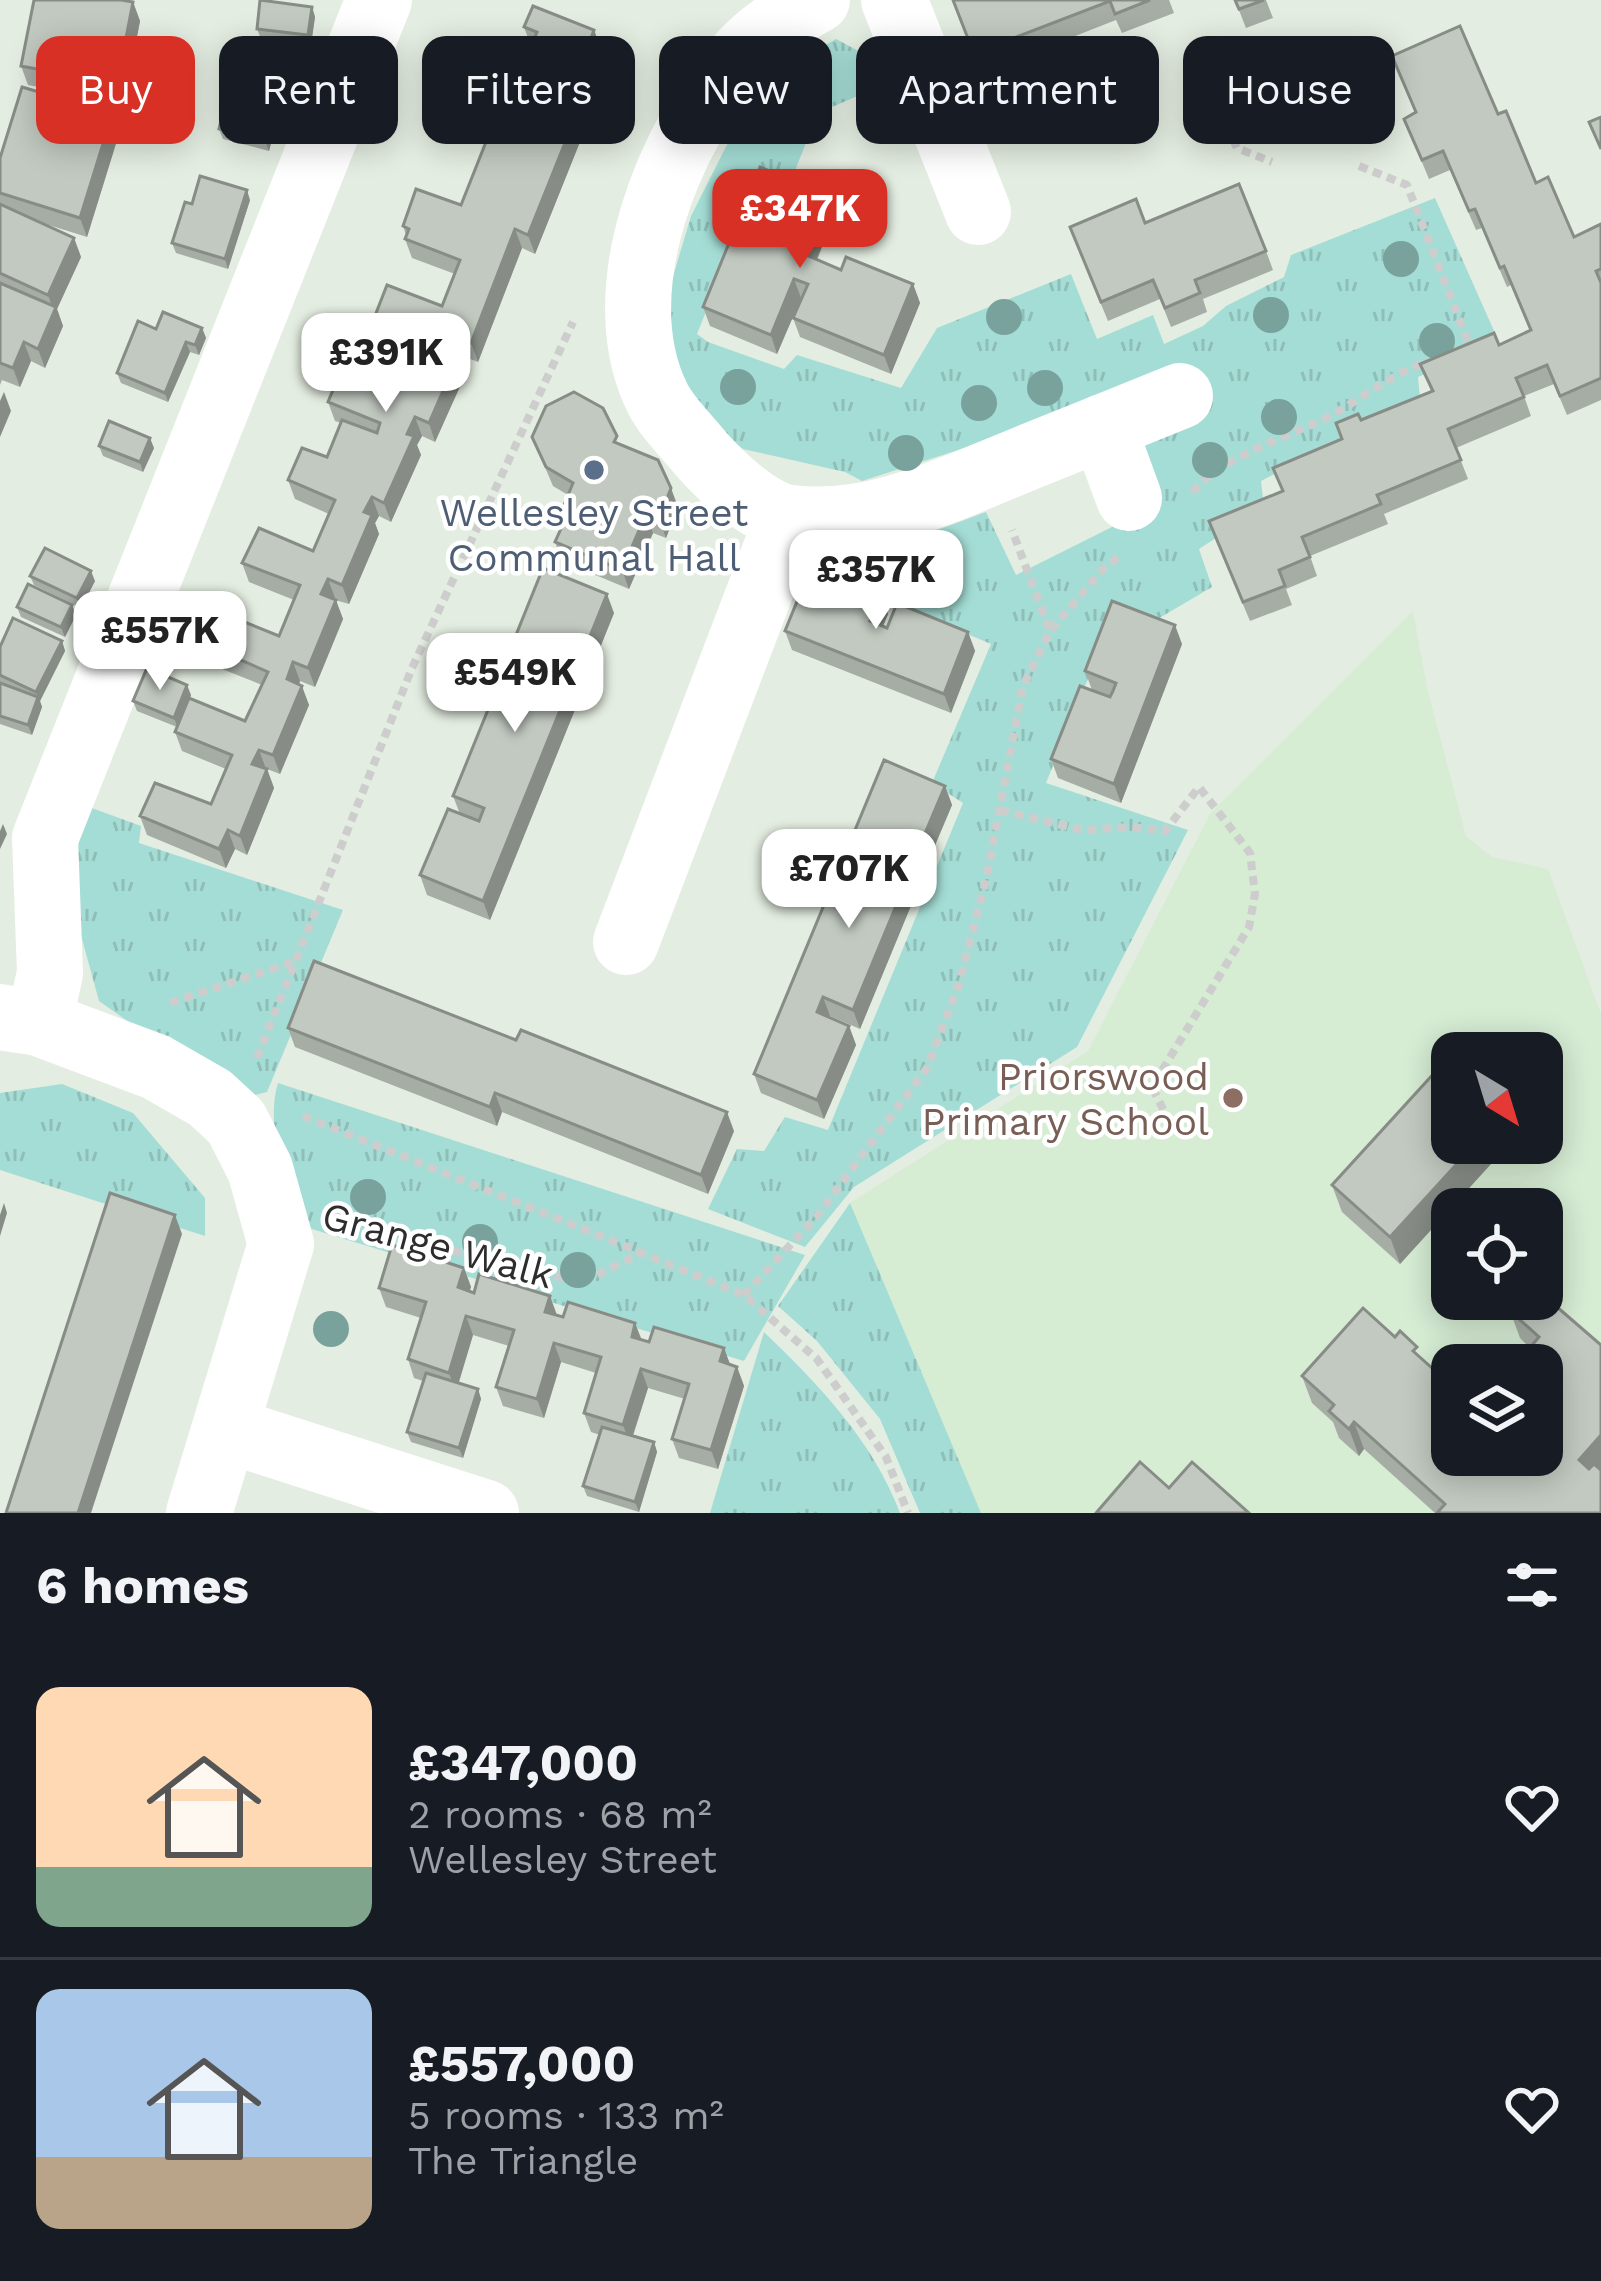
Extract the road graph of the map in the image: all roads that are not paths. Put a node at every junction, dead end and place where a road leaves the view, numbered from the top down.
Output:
1 (379, 0) edge
2 (817, 0) edge
3 (894, 0) edge
4 (978, 212) dead end
5 (1180, 396) dead end
6 (1103, 427) junction
7 (1147, 516) road end
8 (788, 518) junction
9 (626, 942) dead end
10 (19, 1020) edge
11 (225, 1429) junction
12 (200, 1513) edge
13 (486, 1513) edge

1 - 10 street
2 - 8 street
3 - 4 street
5 - 6 street
6 - 7 street
6 - 8 street
8 - 9 street
10 - 11 street
11 - 12 street
11 - 13 street

